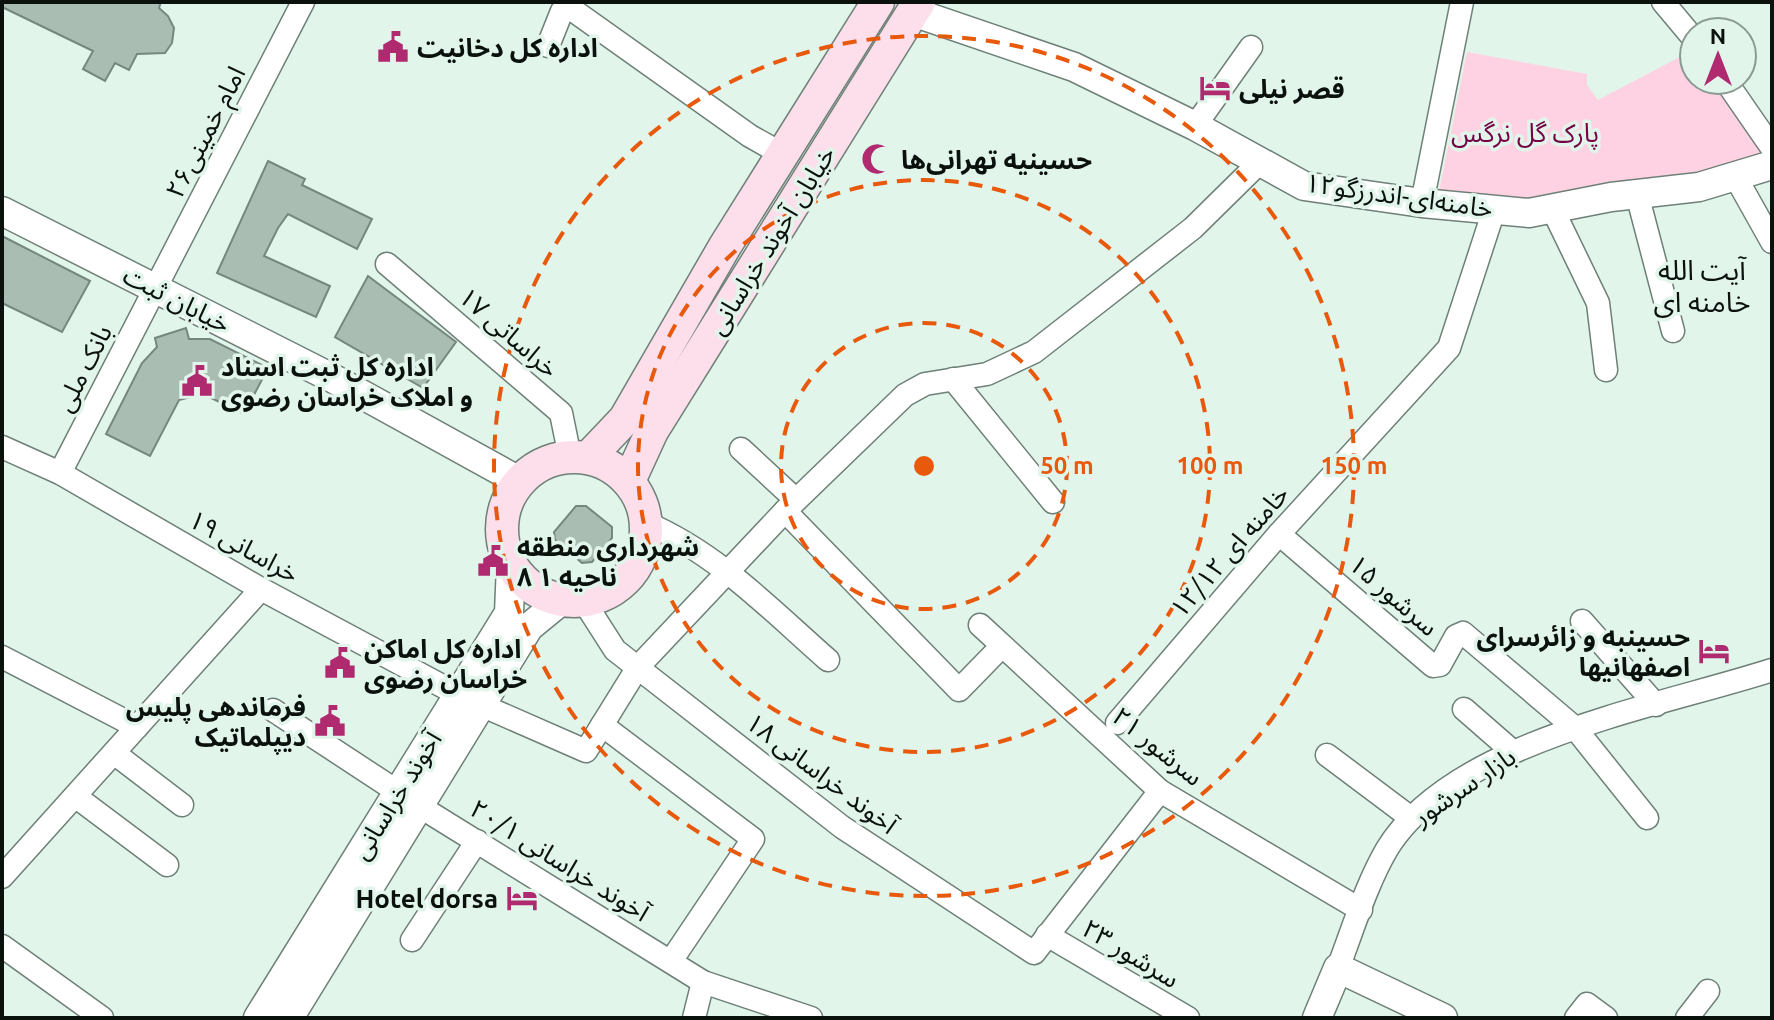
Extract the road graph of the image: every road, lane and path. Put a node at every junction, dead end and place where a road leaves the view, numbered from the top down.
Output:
1 (303, 2) edge
2 (878, 2) edge
3 (1462, 2) edge
4 (1663, 2) edge
5 (916, 7) edge
6 (1678, 20) edge
7 (548, 46) dead end
8 (1251, 47) dead end
9 (1736, 96) edge
10 (1195, 126) junction
11 (1772, 148) edge
12 (784, 155) junction
13 (1259, 163) junction
14 (1772, 165) edge
15 (1735, 176) junction
16 (1637, 194) junction
17 (1422, 203) junction
18 (1552, 208) junction
19 (1494, 210) junction
20 (2, 211) edge
21 (1772, 242) edge
22 (387, 264) dead end
23 (156, 288) junction
24 (1673, 331) dead end
25 (1606, 370) dead end
26 (953, 379) junction
27 (741, 449) dead end
28 (5, 456) edge
29 (579, 457) junction
30 (60, 473) junction
31 (519, 481) junction
32 (629, 481) junction
33 (1053, 502) dead end
34 (790, 506) junction
35 (646, 523) junction
36 (1279, 534) junction
37 (511, 565) junction
38 (727, 571) junction
39 (261, 589) junction
40 (572, 600) junction
41 (1582, 621) dead end
42 (980, 625) dead end
43 (1001, 647) junction
44 (2, 657) edge
45 (828, 660) dead end
46 (638, 667) junction
47 (1772, 670) edge
48 (470, 700) junction
49 (1656, 705) junction
50 (1464, 709) dead end
51 (273, 710) dead end
52 (1117, 723) dead end
53 (602, 725) junction
54 (137, 727) junction
55 (1575, 728) junction
56 (1511, 750) junction
57 (114, 753) junction
58 (1327, 755) dead end
59 (1160, 791) junction
60 (75, 796) junction
61 (409, 799) junction
62 (182, 805) dead end
63 (1411, 818) junction
64 (1647, 818) dead end
65 (477, 841) junction
66 (167, 865) dead end
67 (2, 877) edge
68 (1361, 910) junction
69 (1047, 935) junction
70 (412, 940) dead end
71 (2, 946) edge
72 (671, 961) junction
73 (1338, 968) junction
74 (703, 982) junction
75 (1708, 991) dead end
76 (102, 1018) edge
77 (258, 1018) edge
78 (289, 1018) edge
79 (694, 1018) edge
80 (811, 1018) edge
81 (1188, 1018) edge
82 (1317, 1018) edge
83 (1443, 1018) edge
84 (1576, 1018) edge
85 (1606, 1018) edge
86 (1687, 1018) edge

1 - 23 street, امام خمینی۲۶
2 - 12 main road, خیابان آخوند خراسانی
3 - 17 street
4 - 6 street
5 - 10 street, خامنه‌ای-اندرزگو۱۲
5 - 32 main road, خیابان آخوند خراسانی
7 - 12 street
8 - 10 street
9 - 11 street
10 - 13 street, خامنه‌ای-اندرزگو۱۲
12 - 29 main road, خیابان آخوند خراسانی
13 - 17 street, خامنه‌ای-اندرزگو۱۲
13 - 26 street
14 - 15 street, خامنه‌ای-اندرزگو۱۲
15 - 16 street, خامنه‌ای-اندرزگو۱۲
15 - 21 street
16 - 18 street, خامنه‌ای-اندرزگو۱۲
16 - 24 street
17 - 19 street, خامنه‌ای-اندرزگو۱۲
18 - 19 street, خامنه‌ای-اندرزگو۱۲
18 - 25 street
19 - 36 street, خامنه ای ۱۲/۱۲
20 - 23 street, خیابان ثبت
22 - 29 street, خراساتی ۱۷
23 - 30 street, بانک ملی
23 - 31 street, خیابان ثبت
26 - 33 street
26 - 34 street
27 - 34 street
28 - 30 street, خراسانی ۱۹
29 - 31 main road
29 - 32 main road
30 - 39 street, خراسانی ۱۹
31 - 37 main road
32 - 35 main road
34 - 38 street
34 - 43 street
35 - 38 street
35 - 40 main road
36 - 52 street, خامنه ای ۱۲/۱۲
36 - 55 street, سرشور ۱۵
37 - 40 main road
37 - 48 street, آخوند خراسانی
38 - 45 street
38 - 46 street
39 - 48 street, خراسانی ۱۹
39 - 54 street
40 - 46 street, آخوند خراسانی ۱۸
40 - 48 street, آخوند خراسانی
41 - 49 street
42 - 43 street, سرشور ۲۱
43 - 59 street, سرشور ۲۱
44 - 54 street
46 - 53 street
46 - 69 street, آخوند خراسانی ۱۸
47 - 49 street, بازار سرشور
48 - 53 street, خراسانی ۱۹
48 - 61 street, آخوند خراسانی
49 - 55 street, بازار سرشور
50 - 56 street
51 - 61 street, آخوند خراسانی ۲۰/۱
53 - 72 street
54 - 57 street
55 - 56 street, بازار سرشور
55 - 64 street
56 - 63 street, بازار سرشور
57 - 60 street
57 - 62 street
58 - 63 street
59 - 68 street, سرشور ۲۱
59 - 69 street
60 - 66 street
60 - 67 street
61 - 65 street, آخوند خراسانی ۲۰/۱
61 - 77 street, آخوند خراسانی
61 - 78 street, آخوند خراسانی
63 - 68 street, بازار سرشور
65 - 70 street
65 - 72 street, آخوند خراسانی ۲۰/۱
68 - 73 street, بازار سرشور
69 - 81 street, سرشور ۲۳
71 - 76 street
72 - 74 street, آخوند خراسانی ۲۰/۱
73 - 82 street, بازار سرشور
73 - 83 street
74 - 79 street
74 - 80 street, آخوند خراسانی ۲۰/۱
75 - 86 street
84 - 85 street

